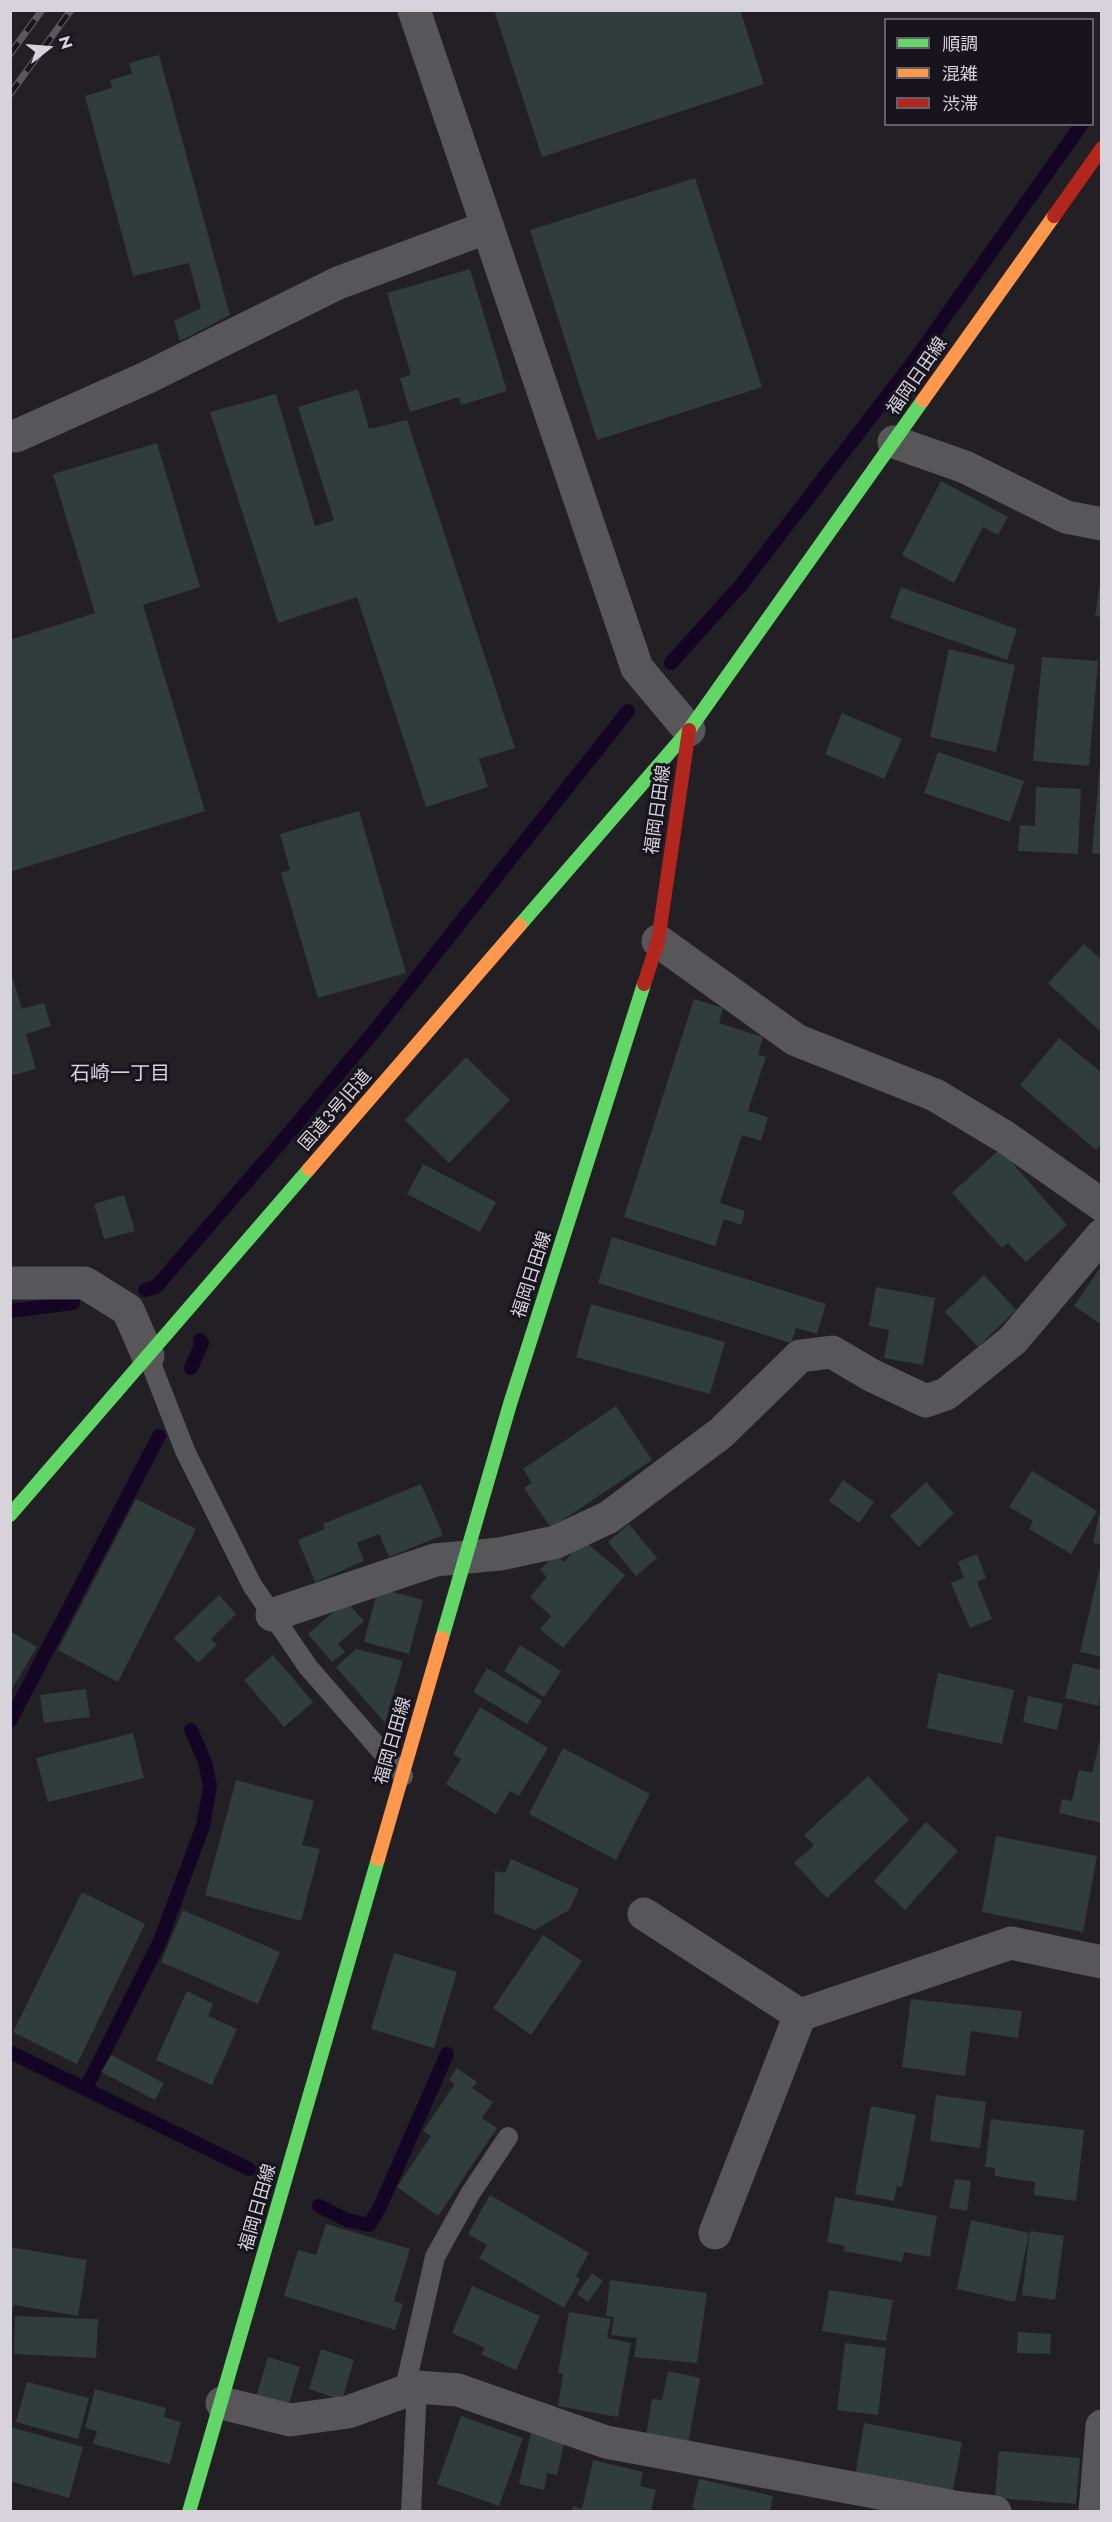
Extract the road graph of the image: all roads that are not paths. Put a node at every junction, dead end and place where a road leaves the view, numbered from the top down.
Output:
1 (414, 10) edge
2 (1101, 148) edge
3 (488, 227) junction
4 (16, 436) dead end
5 (894, 442) junction
6 (1101, 524) edge
7 (689, 730) junction
8 (658, 941) junction
9 (1101, 1205) edge
10 (1101, 1235) edge
11 (10, 1283) edge
12 (148, 1356) junction
13 (10, 1515) edge
14 (466, 1558) junction
15 (272, 1615) junction
16 (403, 1776) junction
17 (645, 1914) dead end
18 (1101, 1962) edge
19 (800, 2015) junction
20 (508, 2137) dead end
21 (715, 2233) dead end
22 (411, 2390) junction
23 (222, 2403) junction
24 (1101, 2426) edge
25 (189, 2511) edge
26 (411, 2511) edge
27 (995, 2511) edge
28 (1095, 2511) edge

1 - 3 street
2 - 5 main road, 福岡日田線
3 - 4 street
3 - 7 street
5 - 6 street
5 - 7 main road, 福岡日田線
7 - 8 main road, 福岡日田線
7 - 12 main road, 国道3号旧道
8 - 9 street
8 - 14 main road, 福岡日田線
10 - 14 street
11 - 12 street
12 - 13 main road, 国道3号旧道
12 - 15 lane
14 - 15 street
14 - 16 main road, 福岡日田線
15 - 16 lane
16 - 23 main road, 福岡日田線
17 - 19 street
18 - 19 street
19 - 21 street
20 - 22 lane
22 - 23 street
22 - 26 lane
22 - 27 street
23 - 25 main road, 福岡日田線
24 - 28 street

